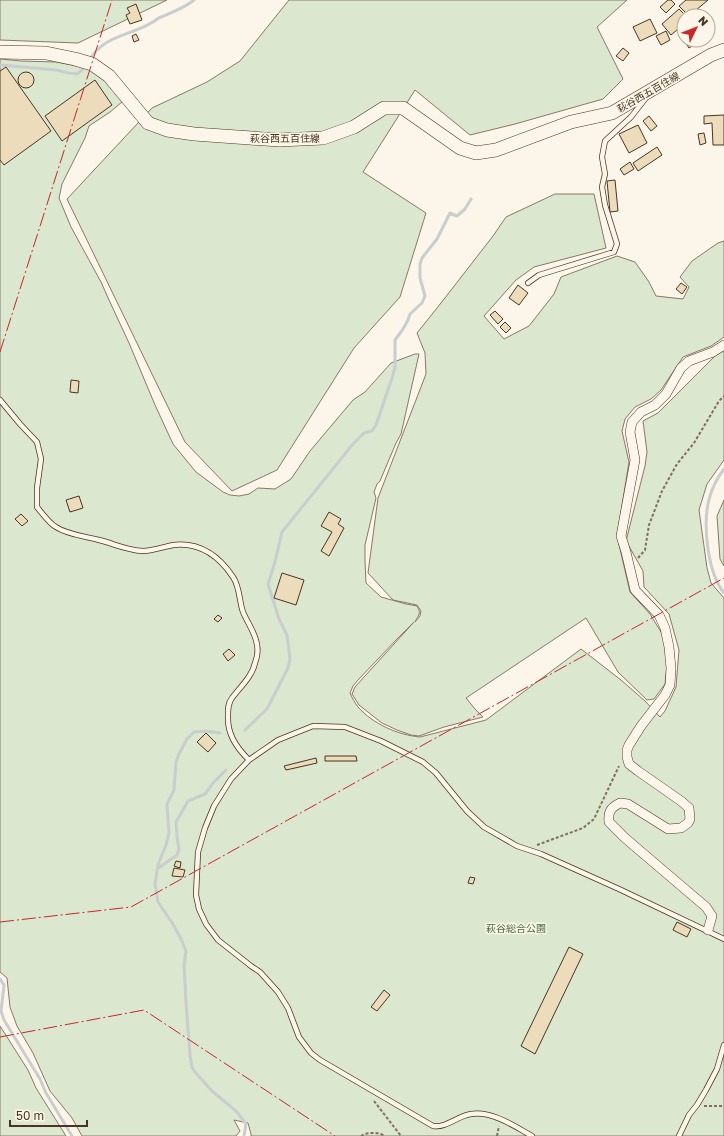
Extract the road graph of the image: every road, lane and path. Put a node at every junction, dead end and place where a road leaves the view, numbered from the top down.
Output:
1 (724, 50) edge
2 (0, 52) edge
3 (652, 89) junction
4 (528, 283) dead end
5 (724, 345) edge
6 (724, 396) edge
7 (0, 400) edge
8 (630, 568) junction
9 (628, 750) junction
10 (249, 760) junction
11 (527, 849) junction
12 (708, 930) junction
13 (724, 939) edge
14 (724, 1045) edge
15 (366, 1086) junction
16 (697, 1106) junction
17 (724, 1106) edge
18 (500, 1119) junction
19 (361, 1136) edge
20 (385, 1136) edge
21 (402, 1136) edge
22 (497, 1136) edge
23 (532, 1136) edge
24 (679, 1136) edge

1 - 3 main road, 萩谷西五百住線
2 - 3 main road, 萩谷西五百住線
3 - 4 lane
5 - 8 street
6 - 8 path
7 - 10 lane
8 - 9 street
9 - 11 path
9 - 12 street
10 - 11 lane
10 - 15 lane
11 - 12 lane
12 - 13 lane
14 - 16 lane
15 - 18 lane
15 - 21 path
16 - 17 path
16 - 24 lane
18 - 22 path
18 - 23 lane
19 - 20 path

